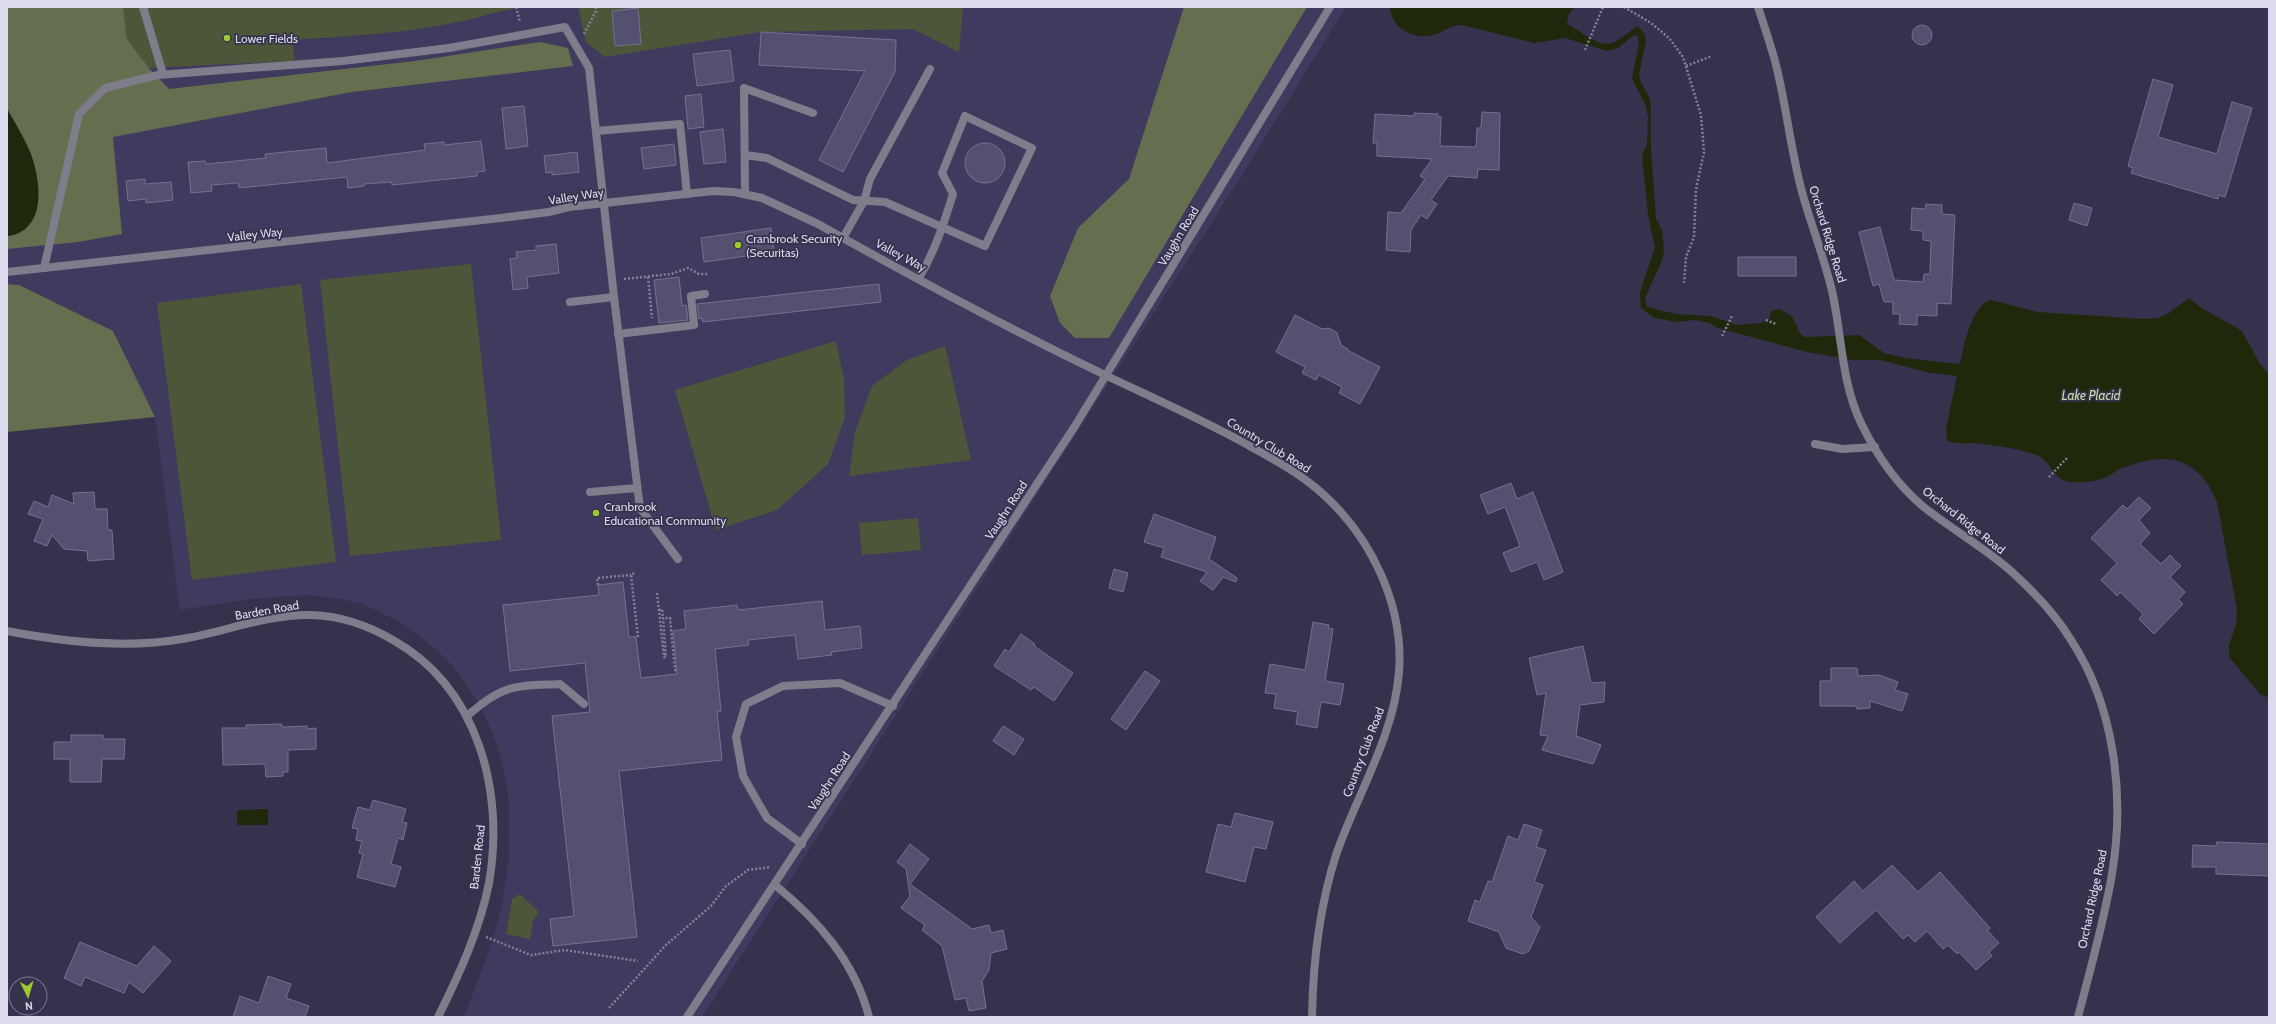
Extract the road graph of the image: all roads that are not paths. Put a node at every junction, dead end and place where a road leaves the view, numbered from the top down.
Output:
1 (142, 7) edge
2 (1330, 7) edge
3 (1758, 7) edge
4 (930, 69) dead end
5 (163, 74) junction
6 (813, 113) dead end
7 (596, 131) junction
8 (745, 155) junction
9 (688, 194) junction
10 (745, 194) junction
11 (864, 201) junction
12 (603, 204) junction
13 (942, 228) junction
14 (843, 238) junction
15 (44, 268) junction
16 (7, 272) edge
17 (919, 278) junction
18 (705, 294) dead end
19 (614, 297) junction
20 (570, 302) dead end
21 (618, 334) junction
22 (1107, 376) junction
23 (1815, 444) dead end
24 (1875, 447) junction
25 (637, 488) junction
26 (590, 492) dead end
27 (678, 559) dead end
28 (7, 631) edge
29 (584, 704) dead end
30 (893, 706) junction
31 (467, 716) junction
32 (802, 844) junction
33 (774, 885) junction
34 (438, 1017) edge
35 (687, 1017) edge
36 (869, 1017) edge
37 (1312, 1017) edge
38 (2078, 1017) edge

1 - 5 street
2 - 22 street, Vaughn Road
3 - 24 street, Orchard Ridge Road
4 - 11 street
5 - 7 street
5 - 15 street
6 - 8 street
7 - 9 street
7 - 12 street
8 - 10 street
8 - 11 street
9 - 10 street, Valley Way
9 - 12 street, Valley Way
10 - 14 street, Valley Way
11 - 13 street
11 - 14 street
12 - 15 street, Valley Way
12 - 19 street
13 - 13 street
13 - 17 street
14 - 17 street, Valley Way
15 - 16 street, Valley Way
17 - 22 street, Valley Way
18 - 21 street
19 - 20 street
19 - 21 street
21 - 25 street
22 - 30 street, Vaughn Road
22 - 37 street, Country Club Road
23 - 24 street
24 - 38 street, Orchard Ridge Road
25 - 26 street
25 - 27 street
28 - 31 street, Barden Road
29 - 31 street
30 - 32 street, Vaughn Road
30 - 32 street
31 - 34 street, Barden Road
32 - 33 street, Vaughn Road
33 - 35 street, Vaughn Road
33 - 36 street

